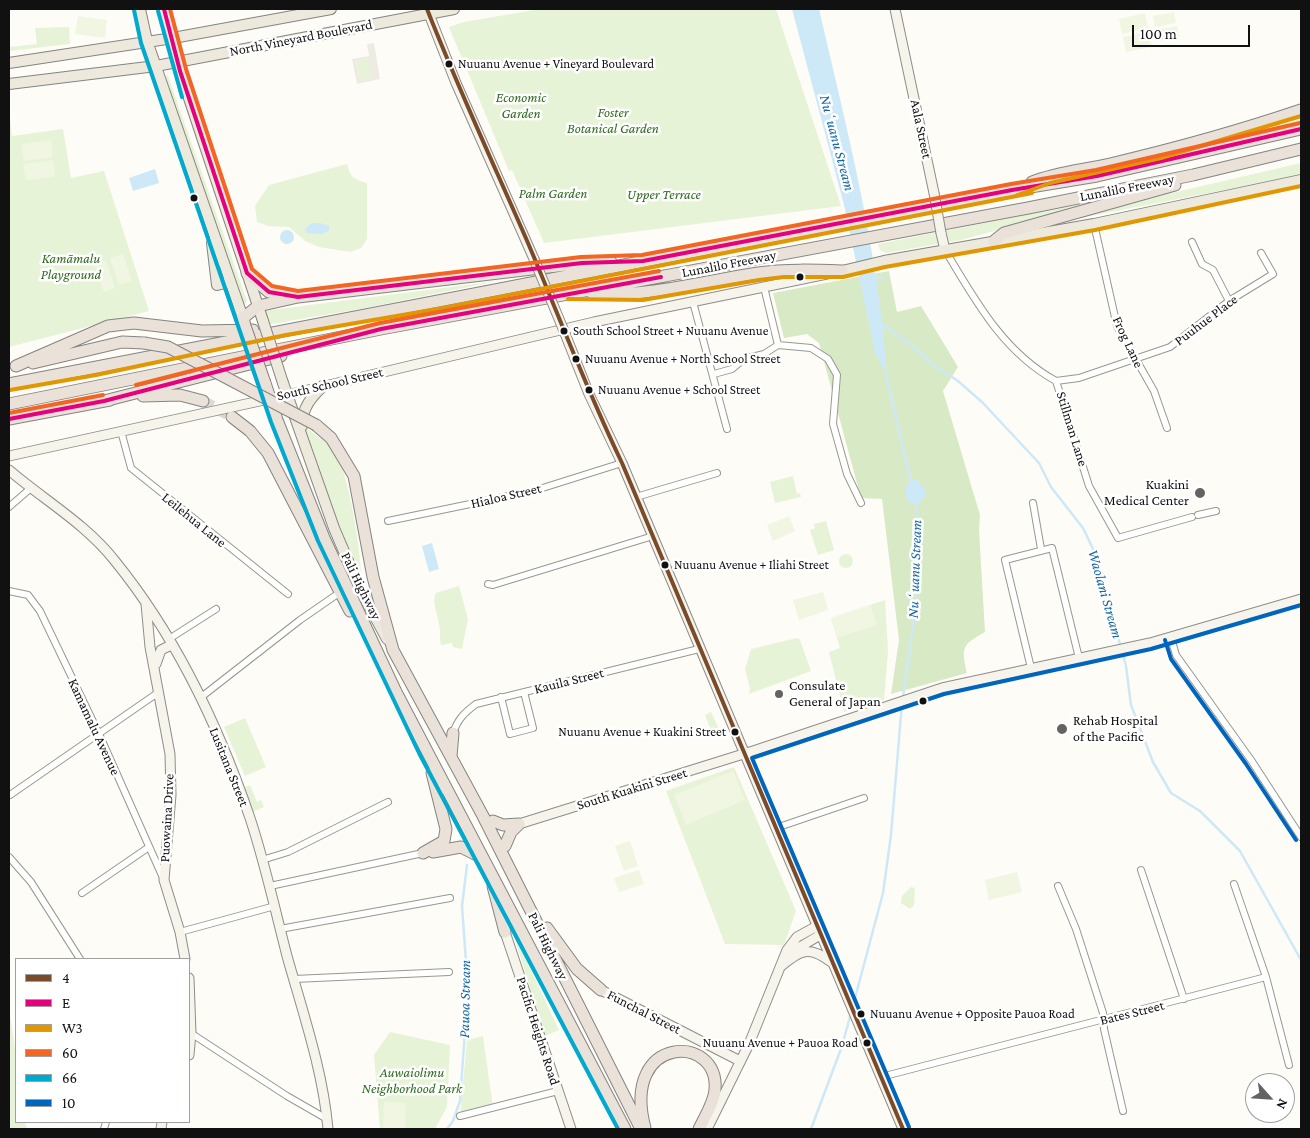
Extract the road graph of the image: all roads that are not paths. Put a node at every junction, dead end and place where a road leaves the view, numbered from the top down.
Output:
1 (140, 9) edge
2 (164, 9) edge
3 (331, 9) edge
4 (454, 9) edge
5 (896, 9) edge
6 (428, 11) edge
7 (172, 38) junction
8 (147, 42) junction
9 (178, 62) junction
10 (9, 63) edge
11 (156, 66) junction
12 (9, 84) edge
13 (1301, 110) edge
14 (1301, 130) edge
15 (1300, 149) edge
16 (1301, 180) edge
17 (1012, 190) junction
18 (1094, 224) junction
19 (994, 241) junction
20 (1192, 242) dead end
21 (945, 250) junction
22 (1261, 253) dead end
23 (643, 261) junction
24 (844, 270) junction
25 (247, 273) junction
26 (764, 287) junction
27 (568, 294) junction
28 (298, 297) junction
29 (1229, 301) junction
30 (693, 302) junction
31 (258, 306) junction
32 (244, 322) junction
33 (284, 329) junction
34 (382, 329) junction
35 (564, 331) junction
36 (778, 345) junction
37 (1136, 360) junction
38 (12, 366) edge
39 (714, 374) junction
40 (1056, 381) junction
41 (9, 384) edge
42 (324, 385) junction
43 (287, 395) junction
44 (271, 398) junction
45 (104, 401) junction
46 (203, 401) tunnel mouth
47 (9, 404) edge
48 (232, 417) tunnel mouth
49 (9, 419) edge
50 (1167, 428) dead end
51 (727, 429) dead end
52 (121, 432) junction
53 (306, 449) junction
54 (9, 456) edge
55 (622, 463) junction
56 (9, 470) edge
57 (717, 473) dead end
58 (31, 488) junction
59 (636, 497) junction
60 (861, 503) dead end
61 (1033, 503) dead end
62 (9, 507) edge
63 (1216, 511) dead end
64 (388, 521) dead end
65 (652, 536) junction
66 (1042, 550) junction
67 (488, 584) dead end
68 (9, 591) edge
69 (339, 593) junction
70 (288, 594) dead end
71 (1301, 599) edge
72 (146, 604) junction
73 (216, 609) dead end
74 (1171, 638) junction
75 (170, 642) junction
76 (394, 650) junction
77 (699, 650) junction
78 (1079, 658) junction
79 (1031, 668) junction
80 (387, 672) junction
81 (156, 674) junction
82 (158, 692) junction
83 (524, 692) junction
84 (501, 697) junction
85 (200, 698) junction
86 (453, 733) joint
87 (99, 734) junction
88 (425, 750) junction
89 (744, 754) junction
90 (451, 756) junction
91 (461, 775) junction
92 (10, 795) edge
93 (864, 798) dead end
94 (388, 802) dead end
95 (493, 821) junction
96 (519, 824) junction
97 (776, 828) junction
98 (1301, 837) edge
99 (505, 846) junction
100 (149, 847) junction
101 (424, 853) junction
102 (9, 857) edge
103 (482, 857) junction
104 (262, 860) junction
105 (1141, 870) dead end
106 (491, 874) junction
107 (164, 880) junction
108 (1234, 884) dead end
109 (270, 886) junction
110 (1058, 886) dead end
111 (82, 893) dead end
112 (450, 898) dead end
113 (275, 906) junction
114 (280, 929) junction
115 (819, 930) junction
116 (180, 932) junction
117 (506, 932) joint
118 (79, 958) edge
119 (185, 958) edge
120 (833, 963) junction
121 (780, 967) junction
122 (449, 972) dead end
123 (1266, 977) junction
124 (294, 979) junction
125 (601, 990) joint
126 (1184, 999) junction
127 (1103, 1020) junction
128 (190, 1033) edge
129 (740, 1061) junction
130 (1289, 1065) dead end
131 (881, 1078) junction
132 (558, 1091) junction
133 (1123, 1110) dead end
134 (460, 1116) dead end
135 (327, 1119) junction
136 (328, 1129) edge
137 (571, 1129) edge
138 (626, 1129) edge
139 (641, 1129) edge
140 (646, 1129) edge
141 (698, 1129) edge
142 (706, 1129) edge
143 (903, 1129) edge

1 - 8 main road, Pali Highway
2 - 7 main road, Pali Highway
3 - 7 main road, North Vineyard Boulevard
4 - 6 main road, North Vineyard Boulevard
5 - 21 main road, Aala Street, bridge
6 - 9 main road, North Vineyard Boulevard
6 - 35 main road, bridge
7 - 8 main road, North Vineyard Boulevard
7 - 9 main road, Pali Highway
8 - 10 main road, North Vineyard Boulevard
8 - 11 main road, Pali Highway
9 - 11 main road, North Vineyard Boulevard
9 - 25 main road, Pali Highway
11 - 12 main road, North Vineyard Boulevard
11 - 32 main road, Pali Highway
13 - 17 highway
14 - 17 highway, Lunalilo Freeway
15 - 19 highway
15 - 27 highway, Lunalilo Freeway
16 - 18 main road
17 - 23 highway, Lunalilo Freeway
18 - 19 main road
18 - 37 street, Frog Lane
19 - 21 main road
20 - 29 street
21 - 24 main road
21 - 40 street, Stillman Lane
22 - 29 street, Puuhue Place
23 - 28 highway
23 - 33 highway, Lunalilo Freeway
24 - 26 main road, South School Street
24 - 27 highway
25 - 28 highway
25 - 31 main road, Pali Highway
26 - 30 main road, South School Street
26 - 36 street
27 - 34 highway, Lunalilo Freeway
28 - 31 highway
29 - 37 street, Puuhue Place
30 - 35 main road, South School Street
30 - 39 street
31 - 32 highway
31 - 43 main road, Pali Highway, bridge
32 - 44 highway, Pali Highway, bridge
33 - 38 highway
33 - 41 highway, Lunalilo Freeway
34 - 45 highway
34 - 47 highway, Lunalilo Freeway
35 - 42 main road, South School Street
35 - 55 main road
36 - 39 street
36 - 60 street
37 - 40 street, Puuhue Place
37 - 50 street, Frog Lane
38 - 76 highway, bridge
39 - 51 street
40 - 63 street, Stillman Lane
42 - 43 main road, South School Street
42 - 53 main road
43 - 44 main road, South School Street
43 - 53 main road, Pali Highway
44 - 52 main road, South School Street
44 - 80 highway, Pali Highway
45 - 46 highway
45 - 49 highway
48 - 69 highway
52 - 54 main road, South School Street
52 - 70 street, Leilehua Lane
53 - 76 main road, Pali Highway
55 - 59 main road
55 - 64 street, Hialoa Street
56 - 58 main road, Lusitana Street
57 - 59 street
58 - 62 street
58 - 72 main road, Lusitana Street
59 - 65 main road
61 - 66 street
65 - 67 street
65 - 77 main road
66 - 78 street
66 - 79 street
68 - 87 street, Kamamalu Avenue
69 - 80 highway
69 - 85 street
71 - 74 main road, South Kuakini Street
72 - 75 main road, Lusitana Street
72 - 81 main road, Puowaina Drive
73 - 75 street
74 - 78 main road, South Kuakini Street
74 - 98 street
75 - 81 main road
75 - 85 main road, Lusitana Street
76 - 90 highway, Pali Highway
77 - 83 street, Kauila Street
77 - 89 main road
78 - 79 main road, South Kuakini Street
79 - 89 main road, South Kuakini Street
80 - 88 highway, Pali Highway
81 - 82 main road, Puowaina Drive
82 - 87 street
82 - 107 main road, Puowaina Drive
83 - 84 street, Kauila Street
83 - 84 street
84 - 86 street, Kauila Street
85 - 104 main road, Lusitana Street
86 - 90 highway
87 - 92 street
87 - 100 street, Kamamalu Avenue
88 - 101 highway
88 - 103 highway, Pali Highway
89 - 96 main road, South Kuakini Street
89 - 97 main road
90 - 91 highway, Pali Highway
91 - 95 highway
91 - 139 highway, Pali Highway
93 - 97 street
94 - 104 street
95 - 96 highway
95 - 99 highway
96 - 99 highway
97 - 115 main road
99 - 125 highway
100 - 107 street, Kamamalu Avenue
100 - 111 street
101 - 103 highway
101 - 109 street
102 - 118 street
103 - 106 highway, Pali Highway
104 - 109 main road, Lusitana Street
105 - 126 street
106 - 117 highway
106 - 138 highway, Pali Highway
107 - 116 main road, Puowaina Drive
108 - 123 street
109 - 113 main road, Lusitana Street
110 - 127 street
112 - 114 street
113 - 114 main road, Lusitana Street
113 - 116 street
114 - 124 main road, Lusitana Street
115 - 120 main road
115 - 121 main road
116 - 119 main road, Puowaina Drive
117 - 132 main road, Pacific Heights Road
120 - 121 main road
120 - 131 main road
121 - 129 main road
122 - 124 street
123 - 126 street, Bates Street
123 - 130 street
124 - 135 main road, Lusitana Street
125 - 129 main road, Funchal Street
126 - 127 street, Bates Street
127 - 131 street, Bates Street
127 - 133 street
128 - 135 street
129 - 142 main road
131 - 143 main road
132 - 134 street
132 - 137 main road, Pacific Heights Road
135 - 136 main road, Lusitana Street
140 - 141 highway

